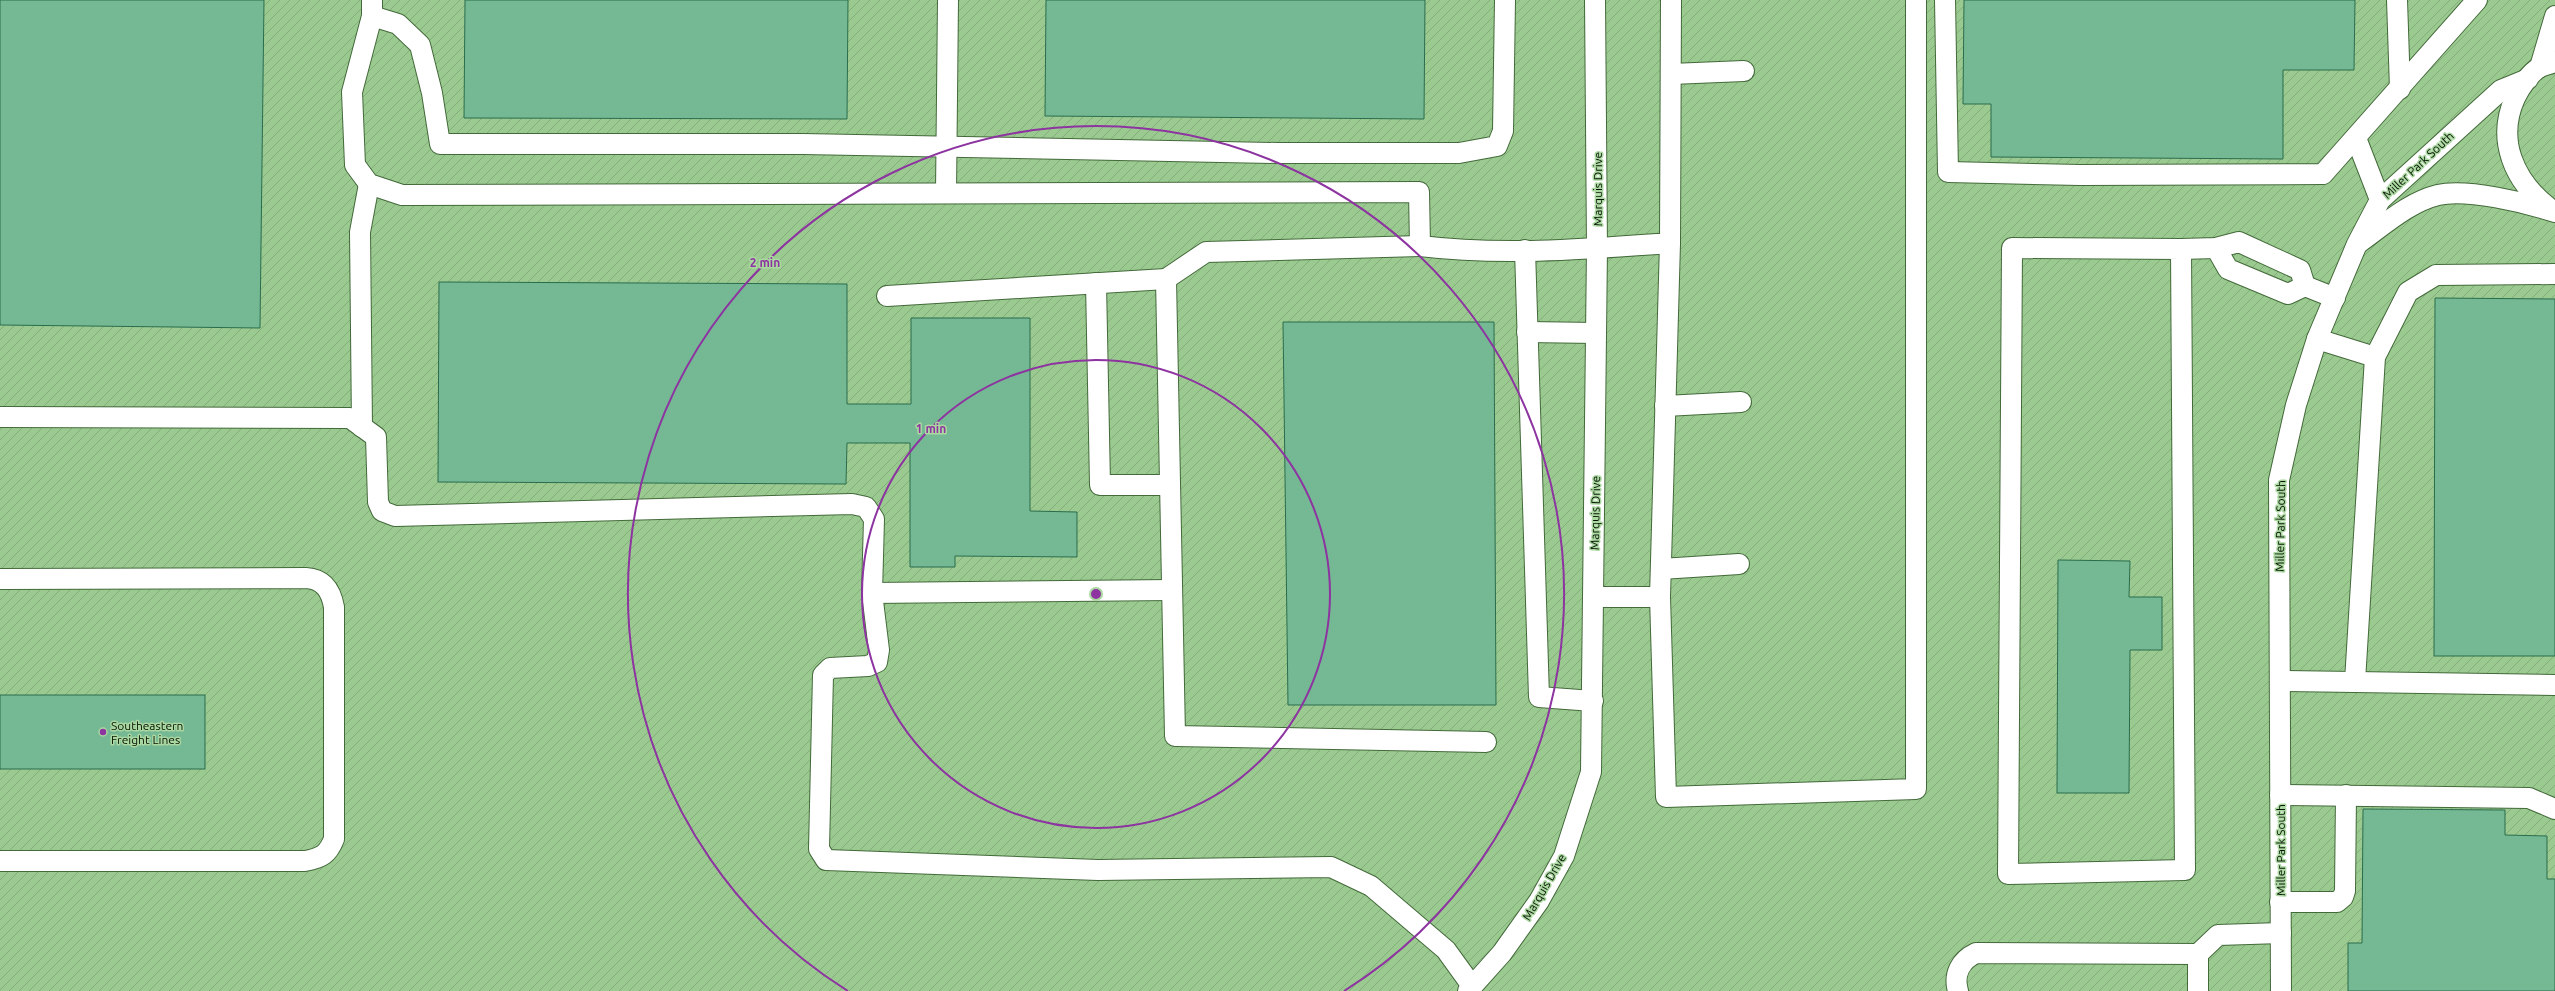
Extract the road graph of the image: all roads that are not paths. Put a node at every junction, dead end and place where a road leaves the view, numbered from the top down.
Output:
1 (948, 0) edge
2 (1505, 0) edge
3 (1595, 0) edge
4 (1671, 0) edge
5 (1916, 0) edge
6 (1945, 0) edge
7 (2397, 0) edge
8 (2477, 0) edge
9 (372, 8) edge
10 (2555, 16) edge
11 (2541, 69) edge
12 (1744, 71) dead end
13 (1671, 74) junction
14 (2400, 89) junction
15 (2356, 138) junction
16 (946, 147) junction
17 (369, 184) junction
18 (946, 193) junction
19 (2380, 200) junction
20 (2554, 212) edge
21 (1670, 243) junction
22 (2357, 244) junction
23 (1420, 246) junction
24 (1597, 248) junction
25 (2216, 248) junction
26 (2181, 249) junction
27 (1525, 250) junction
28 (2555, 274) edge
29 (1166, 279) junction
30 (1096, 283) junction
31 (2305, 286) junction
32 (887, 296) dead end
33 (2335, 298) junction
34 (1527, 332) junction
35 (1596, 333) junction
36 (2317, 339) junction
37 (2375, 357) junction
38 (1741, 402) dead end
39 (1665, 406) junction
40 (0, 417) edge
41 (362, 427) junction
42 (1170, 485) junction
43 (1739, 564) dead end
44 (1661, 569) junction
45 (0, 579) edge
46 (1172, 590) junction
47 (872, 593) junction
48 (1594, 597) junction
49 (1660, 597) junction
50 (2280, 681) junction
51 (2355, 681) junction
52 (2555, 684) edge
53 (1593, 701) junction
54 (1486, 742) dead end
55 (2280, 796) junction
56 (2346, 796) junction
57 (2555, 809) edge
58 (0, 861) edge
59 (2280, 902) junction
60 (2281, 933) junction
61 (2198, 954) junction
62 (1470, 989) edge
63 (1958, 991) edge
64 (2198, 991) edge
65 (2281, 991) edge

1 - 16 street
2 - 16 street
3 - 24 street, Marquis Drive
4 - 13 street
5 - 49 street
6 - 15 street
7 - 14 street
8 - 14 street
9 - 16 street
9 - 17 street
10 - 11 street
11 - 19 street, Miller Park South
11 - 20 street
12 - 13 street
13 - 21 street
14 - 15 street
15 - 19 street
16 - 18 street
17 - 18 street
17 - 41 street
18 - 23 street
19 - 22 street, Miller Park South
20 - 22 street
21 - 24 street
21 - 39 street
22 - 33 street, Miller Park South
23 - 27 street
23 - 29 street
24 - 27 street
24 - 35 street, Marquis Drive
25 - 26 street
25 - 31 street
25 - 31 street
26 - 26 street
27 - 34 street
28 - 37 street
29 - 30 street
29 - 42 street
30 - 32 street
30 - 42 street
31 - 33 street
33 - 36 street, Miller Park South
34 - 35 street
34 - 53 street
35 - 48 street, Marquis Drive
36 - 37 street
36 - 50 street, Miller Park South
37 - 51 street
38 - 39 street
39 - 44 street
40 - 41 street
41 - 47 street
42 - 46 street
43 - 44 street
44 - 49 street
45 - 58 street
46 - 47 street
46 - 54 street
47 - 62 street
48 - 49 street
48 - 53 street, Marquis Drive
50 - 51 street
50 - 55 street, Miller Park South
51 - 52 street
53 - 62 street, Marquis Drive
55 - 56 street
55 - 59 street, Miller Park South
56 - 57 street
56 - 59 street
59 - 60 street, Miller Park South
60 - 61 street
60 - 65 street, Miller Park South
61 - 63 street
61 - 64 street

